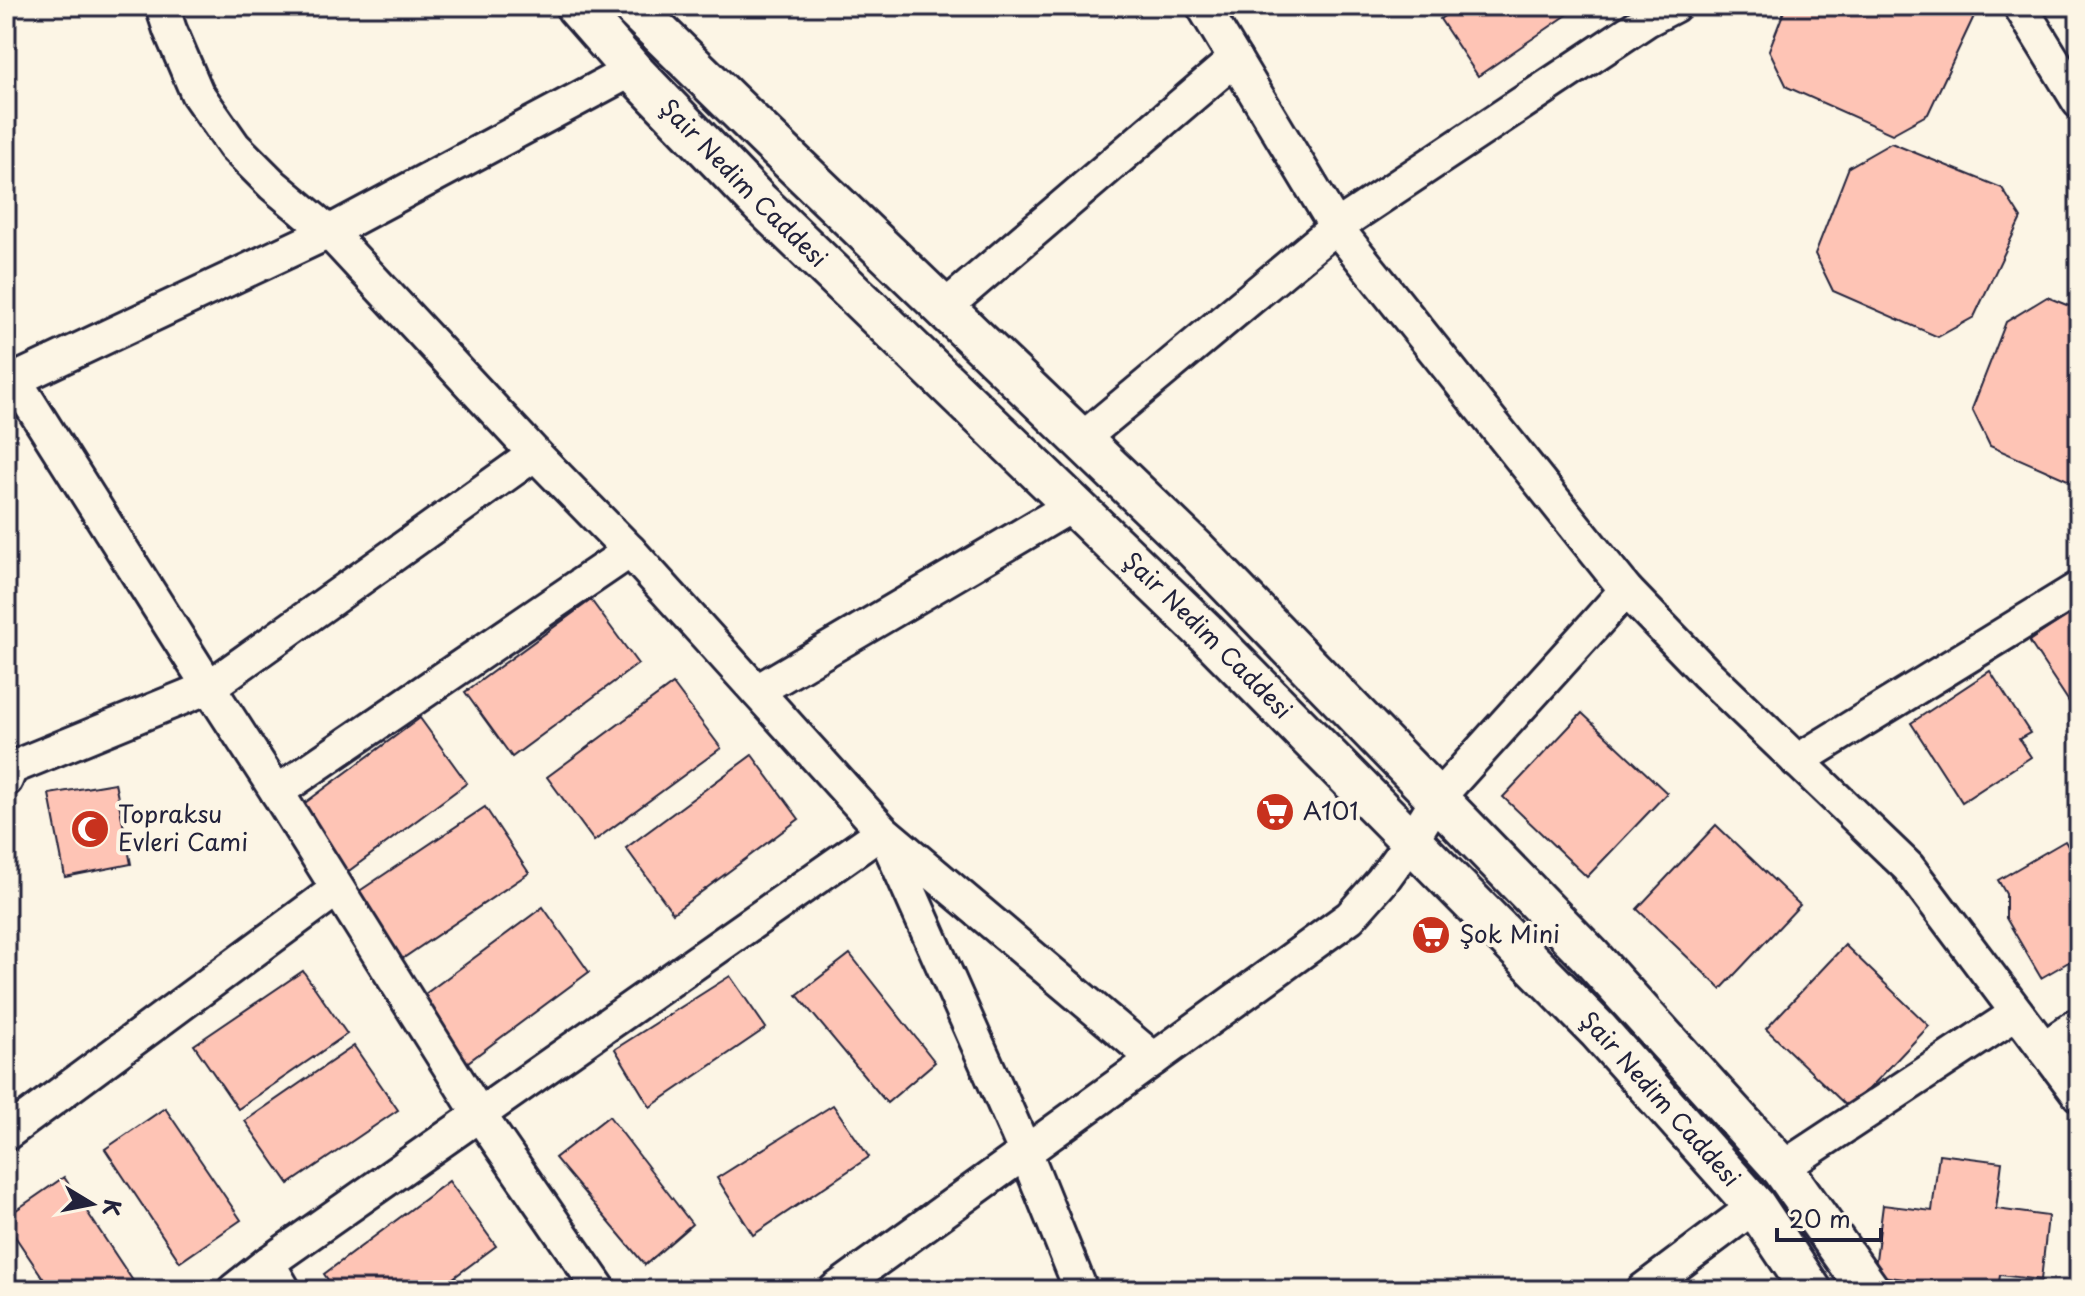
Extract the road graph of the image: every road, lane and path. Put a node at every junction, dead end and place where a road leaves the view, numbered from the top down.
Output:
1 (162, 6) edge
2 (576, 6) edge
3 (632, 6) edge
4 (1203, 6) edge
5 (2020, 6) edge
6 (1653, 11) edge
7 (1235, 59) junction
8 (632, 70) junction
9 (2079, 102) edge
10 (1336, 227) junction
11 (329, 232) junction
12 (944, 308) junction
13 (10, 382) edge
14 (1082, 439) junction
15 (535, 454) junction
16 (1073, 505) junction
17 (630, 551) junction
18 (2079, 588) edge
19 (1626, 590) junction
20 (209, 687) junction
21 (757, 691) junction
22 (1797, 761) junction
23 (6, 780) edge
24 (277, 792) junction
25 (1437, 799) junction
26 (883, 831) junction
27 (1411, 841) junction
28 (337, 889) junction
29 (2017, 1013) junction
30 (2079, 1024) edge
31 (2044, 1048) junction
32 (1154, 1059) junction
33 (2079, 1095) edge
34 (479, 1114) junction
35 (6, 1134) edge
36 (1025, 1151) junction
37 (1782, 1168) junction
38 (1755, 1206) junction
39 (276, 1277) edge
40 (234, 1290) edge
41 (600, 1290) edge
42 (835, 1290) edge
43 (1081, 1290) edge
44 (1643, 1290) edge
45 (1811, 1290) edge
46 (1869, 1290) edge

1 - 11 street
2 - 8 street, Şair Nedim Caddesi
3 - 12 street
4 - 7 street
5 - 9 street
6 - 10 street
7 - 10 street
7 - 12 street
8 - 11 street
8 - 16 street, Şair Nedim Caddesi
10 - 14 street
10 - 19 street
11 - 13 street
11 - 15 street
12 - 14 street
13 - 20 street
14 - 25 street
15 - 17 street
15 - 20 street
16 - 21 street
16 - 27 street, Şair Nedim Caddesi
17 - 21 street
17 - 24 street
18 - 22 street
19 - 22 street
19 - 25 street
20 - 23 street
20 - 24 street
21 - 26 street
22 - 29 street
24 - 28 street
25 - 27 street
25 - 37 street
26 - 32 street
26 - 34 street
26 - 36 street
27 - 32 street
27 - 38 street, Şair Nedim Caddesi
28 - 34 street
28 - 35 street
29 - 31 street
29 - 37 street
30 - 31 street
31 - 33 street
32 - 36 street
34 - 39 street
34 - 41 street
36 - 42 street
36 - 43 street
37 - 46 street
38 - 44 street
38 - 45 street, Şair Nedim Caddesi
39 - 40 street

